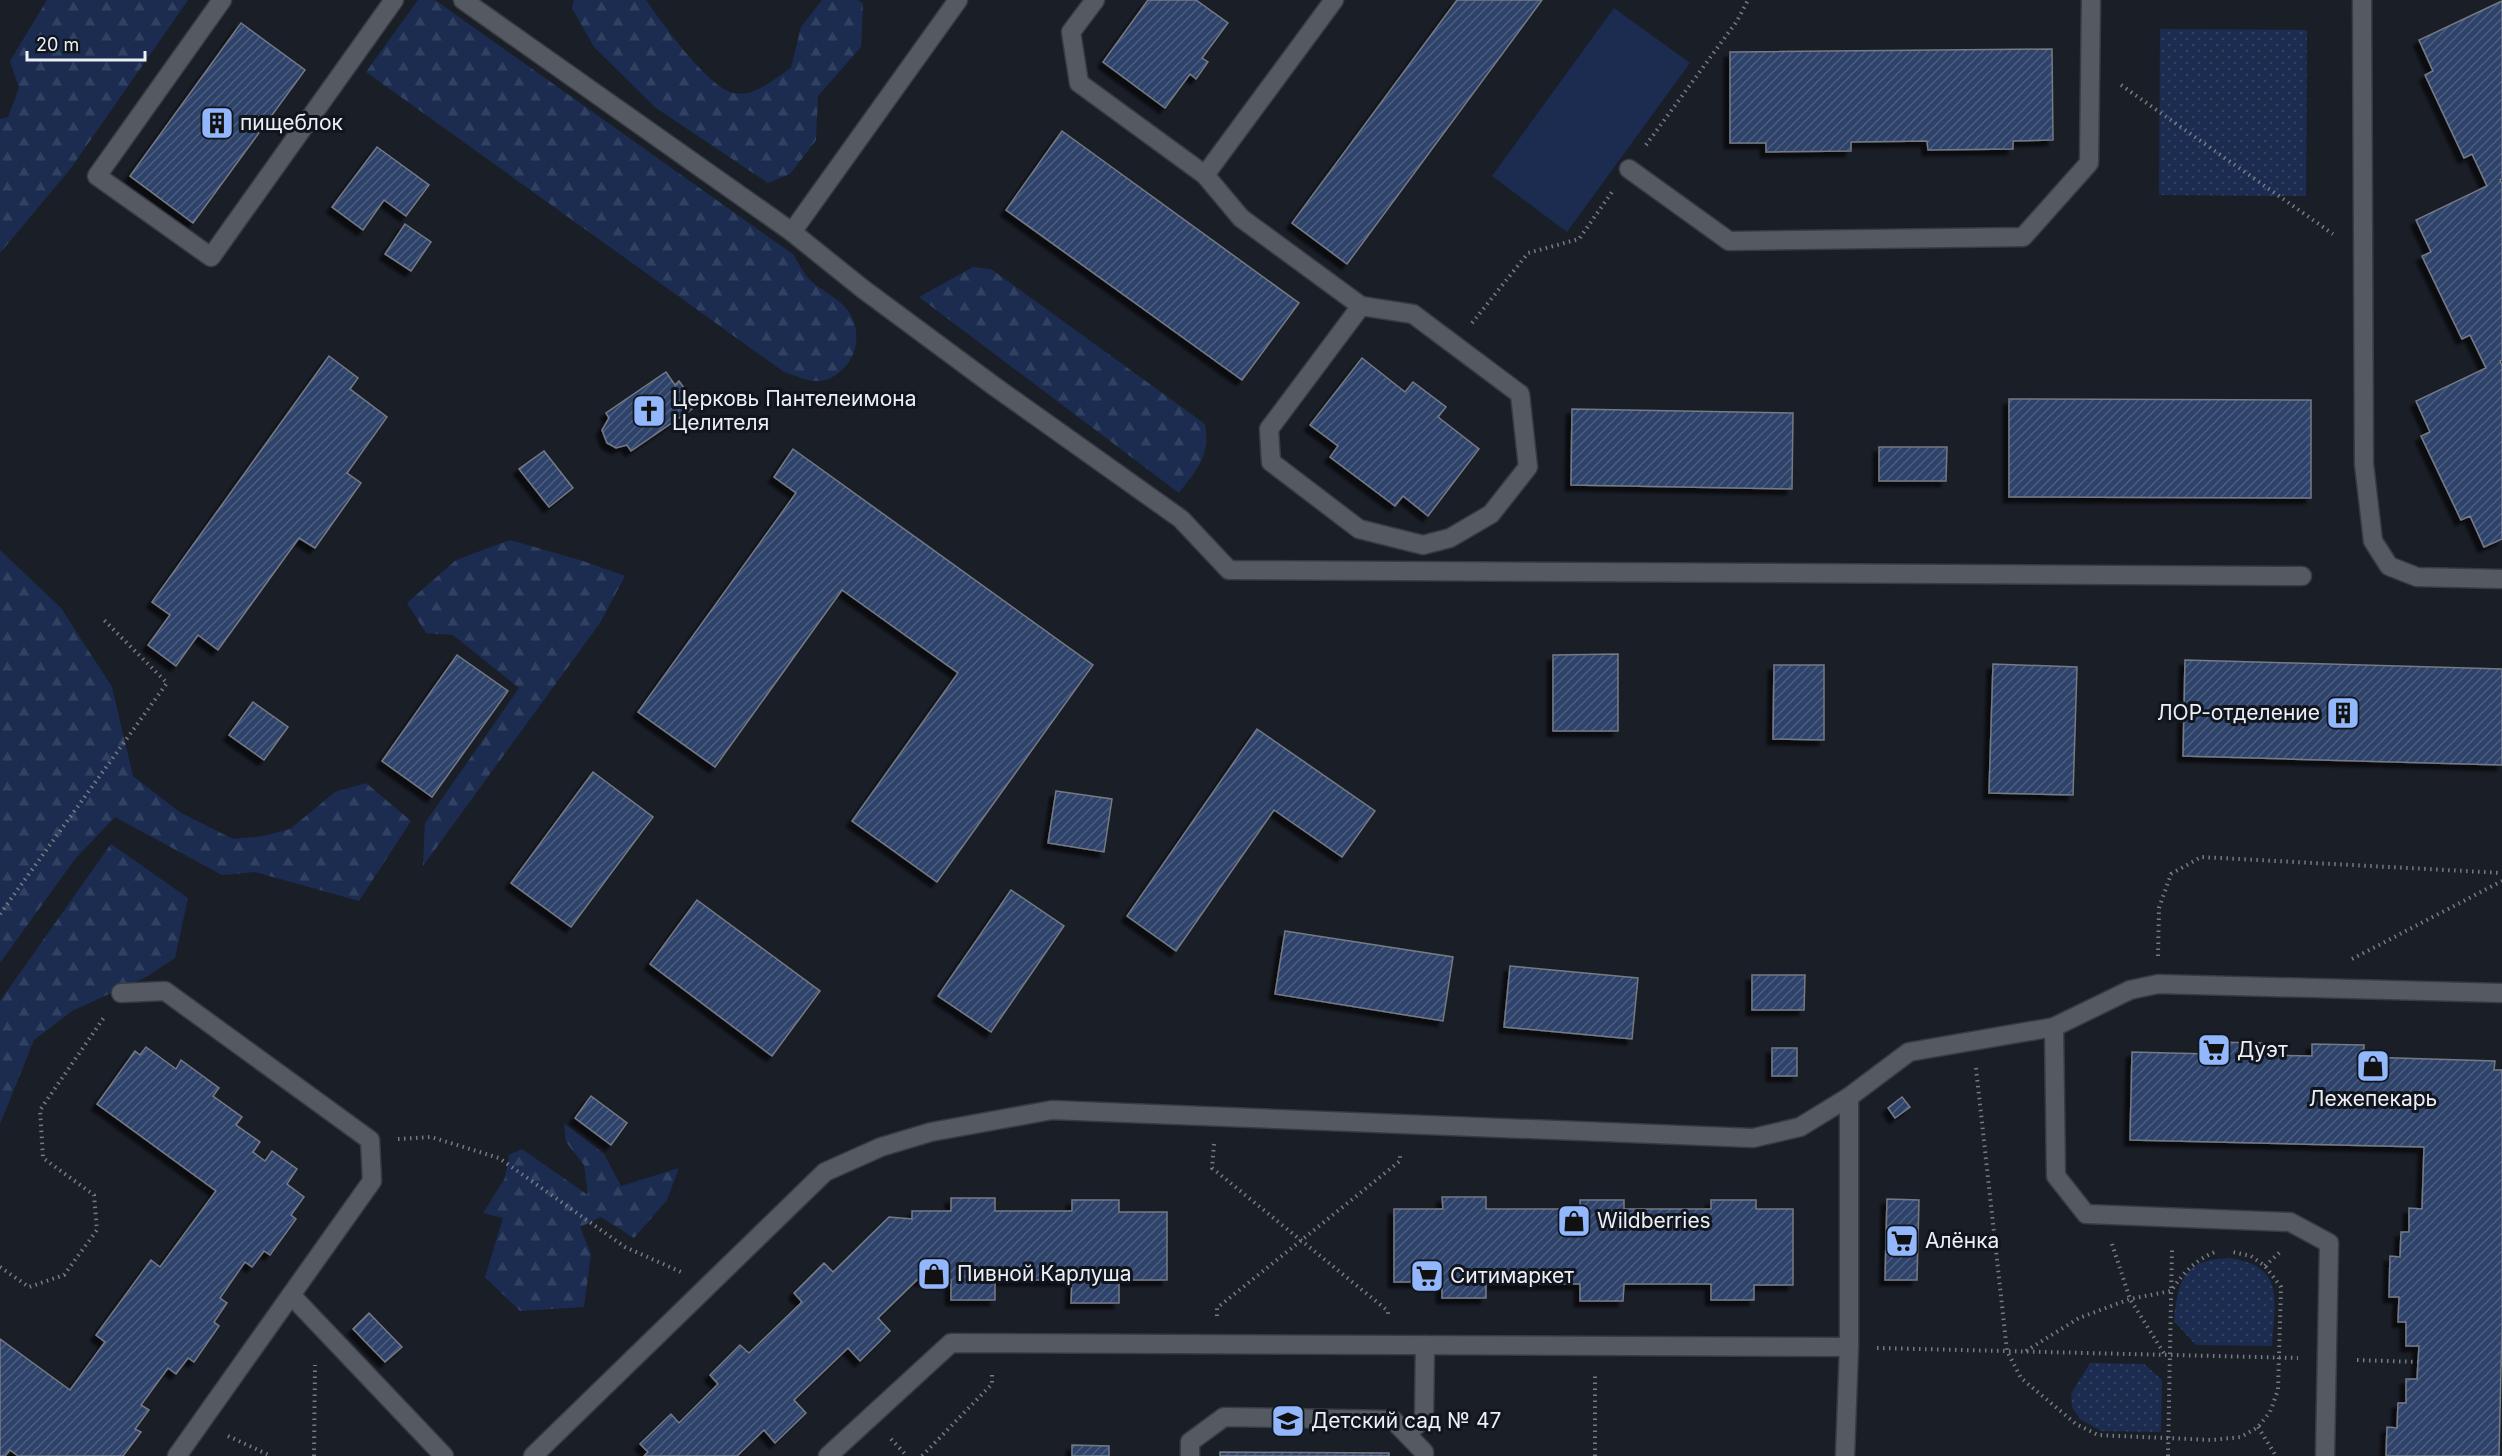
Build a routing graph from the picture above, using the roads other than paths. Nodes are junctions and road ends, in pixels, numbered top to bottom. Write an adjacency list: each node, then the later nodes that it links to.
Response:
1 (222, 0): 2 (lane)
2 (394, 0)
3 (463, 0): 11 (lane)
4 (958, 0): 11 (lane)
5 (1095, 0): 10 (lane)
6 (1334, 0): 10 (lane)
7 (2091, 0): 9 (lane)
8 (2362, 0): 14 (lane)
9 (1629, 169)
10 (1204, 175): 12 (lane)
11 (792, 232): 13 (lane)
12 (1361, 306): 12 (lane)
13 (2302, 576)
14 (2502, 579)
15 (121, 993): 19 (lane)
16 (2502, 993): 17 (lane)
17 (2054, 1027): 18 (lane); 30 (lane)
18 (1849, 1097): 21 (lane); 25 (lane)
19 (291, 1295): 23 (lane); 24 (lane)
20 (1425, 1345): 21 (lane); 22 (lane); 26 (lane)
21 (1849, 1347): 29 (lane)
22 (1407, 1434): 27 (lane); 28 (lane)
23 (177, 1456)
24 (444, 1456)
25 (533, 1456)
26 (828, 1456)
27 (1190, 1456)
28 (1424, 1456)
29 (1845, 1456)
30 (2325, 1456)

